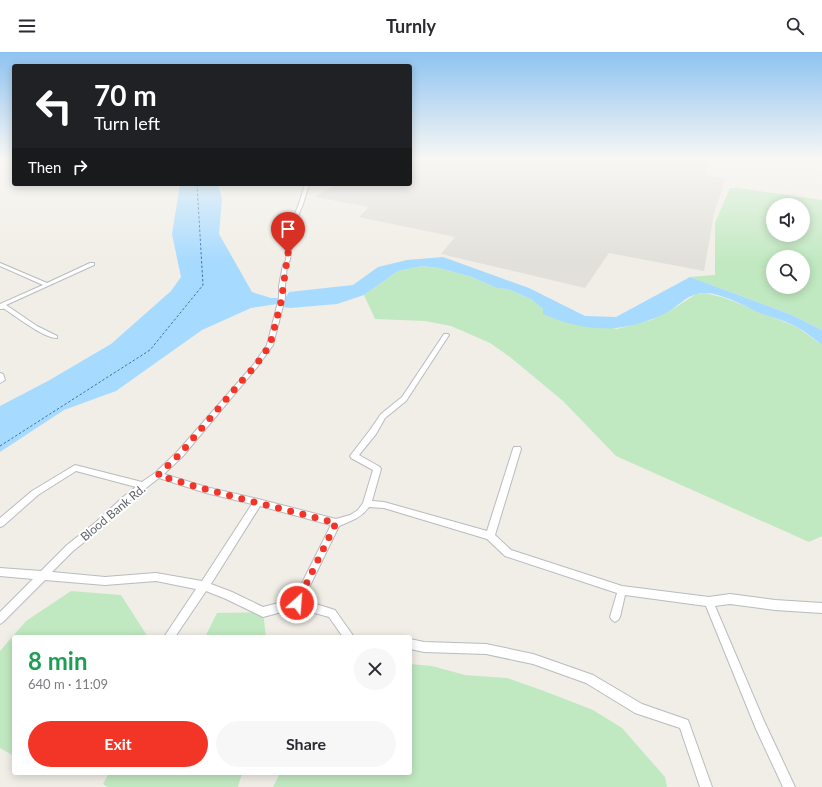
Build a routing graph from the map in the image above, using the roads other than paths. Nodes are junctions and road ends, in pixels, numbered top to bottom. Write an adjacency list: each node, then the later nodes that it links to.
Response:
1 (305, 192): 11 (street, Blood Bank Rd.)
2 (0, 264): 4 (street)
3 (92, 264): 4 (street)
4 (48, 285): 5 (street)
5 (0, 306): 7 (street)
6 (446, 335): 14 (street)
7 (55, 337)
8 (0, 376): 9 (street)
9 (0, 380)
10 (517, 449): 17 (street)
11 (158, 475): 12 (street, Blood Bank Rd.); 13 (street)
12 (144, 486): 15 (street); 19 (street, Blood Bank Rd.)
13 (258, 502): 16 (street); 20 (street)
14 (367, 504): 16 (street); 17 (street)
15 (0, 523)
16 (336, 523): 23 (street)
17 (490, 536): 21 (street)
18 (0, 572): 19 (street)
19 (42, 575): 20 (street); 26 (street, Blood Bank Rd.)
20 (204, 586): 23 (street); 27 (street)
21 (622, 590): 22 (street); 25 (street)
22 (709, 602): 24 (street); 31 (street)
23 (297, 603): 28 (street)
24 (822, 608)
25 (615, 617)
26 (0, 619)
27 (170, 635)
28 (348, 635)
29 (412, 644): 30 (street)
30 (706, 787)
31 (789, 787)

